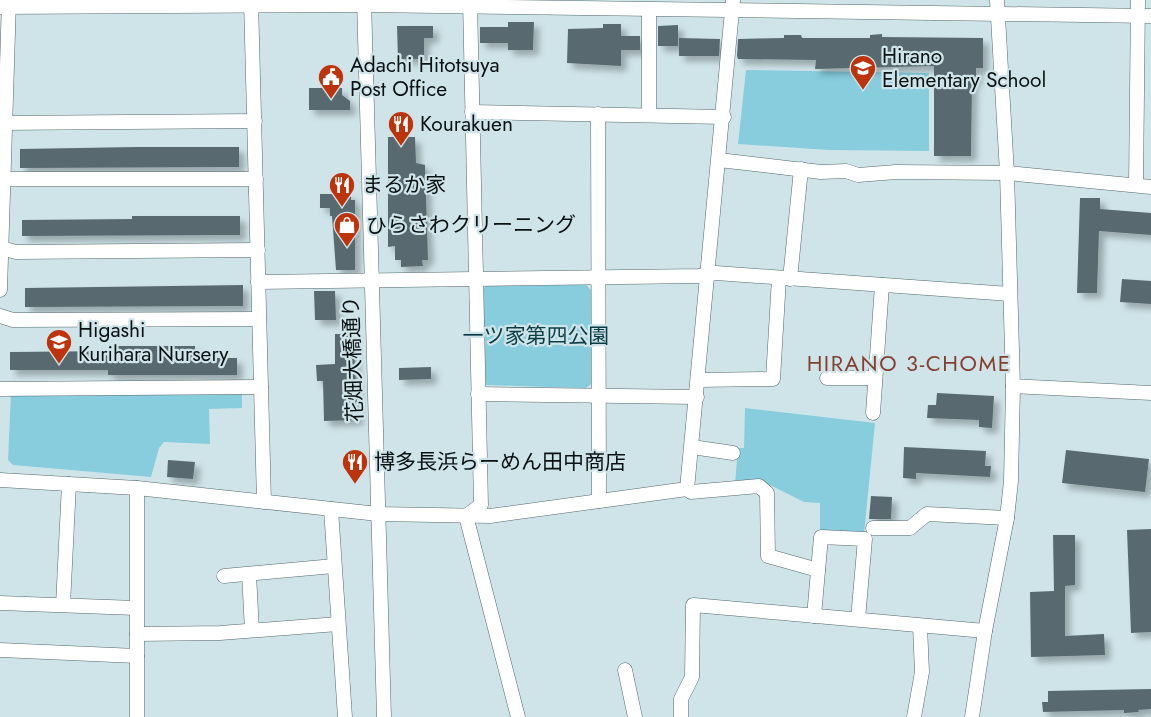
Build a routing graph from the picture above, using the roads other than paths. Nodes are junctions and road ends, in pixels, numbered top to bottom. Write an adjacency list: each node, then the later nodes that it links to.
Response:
1 (1138, 0): 9 (street)
2 (251, 3): 3 (street); 5 (street); 14 (street)
3 (364, 3): 4 (street); 31 (street, 花畑大橋通り)
4 (470, 4): 8 (street); 10 (street)
5 (6, 5): 15 (street)
6 (733, 5): 7 (street); 8 (street); 13 (street)
7 (998, 7): 9 (street); 18 (street)
8 (649, 9): 12 (street)
9 (1144, 16): 21 (street)
10 (472, 112): 11 (street); 29 (street)
11 (598, 114): 12 (street); 28 (street)
12 (649, 115): 13 (street)
13 (724, 117): 16 (street)
14 (255, 121): 15 (street); 20 (street)
15 (3, 123): 19 (street)
16 (719, 160): 17 (street); 26 (street)
17 (801, 170): 18 (street); 30 (street)
18 (1006, 173): 21 (street); 35 (street)
19 (3, 179): 20 (street); 23 (street)
20 (256, 179): 25 (street)
21 (1136, 185): 22 (street)
22 (1151, 187)
23 (1, 202): 24 (street)
24 (2, 248): 25 (street); 27 (street)
25 (258, 250): 32 (street)
26 (708, 274): 28 (street); 30 (street); 40 (street)
27 (0, 275): 34 (street)
28 (598, 278): 29 (street); 46 (street)
29 (476, 279): 31 (street); 45 (street)
30 (785, 279): 33 (street); 40 (street)
31 (372, 281): 32 (street); 58 (street, 花畑大橋通り)
32 (258, 282): 37 (street)
33 (882, 285): 35 (street); 39 (street)
34 (0, 290)
35 (1010, 294): 41 (street)
36 (0, 316): 37 (street)
37 (259, 320): 42 (street)
38 (826, 378): 39 (street)
39 (875, 378): 48 (street)
40 (698, 380): 47 (street)
41 (1013, 386): 44 (street); 60 (street)
42 (261, 387): 43 (street); 56 (street)
43 (0, 389)
44 (1151, 393)
45 (478, 394): 46 (street); 59 (street)
46 (598, 395): 47 (street); 55 (street)
47 (697, 397): 49 (street)
48 (873, 413)
49 (692, 447): 50 (street); 54 (street)
50 (733, 453)
51 (0, 480): 52 (street)
52 (69, 484): 53 (street); 67 (street)
53 (137, 488): 56 (street); 68 (street)
54 (687, 489): 55 (street); 63 (street)
55 (599, 501): 59 (street)
56 (264, 502): 57 (street)
57 (331, 509): 58 (street); 62 (street)
58 (378, 514): 59 (street); 81 (street, 花畑大橋通り)
59 (466, 516): 82 (street)
60 (1007, 518): 61 (street); 74 (street)
61 (873, 528)
62 (334, 566): 64 (street); 71 (street)
63 (818, 570): 69 (street); 70 (street)
64 (249, 574): 65 (street); 73 (street)
65 (224, 576)
66 (0, 603): 67 (street)
67 (63, 605): 68 (street)
68 (136, 608): 75 (street)
69 (814, 616): 70 (street); 84 (street)
70 (858, 620): 72 (street)
71 (338, 624): 73 (street); 80 (street)
72 (920, 626): 74 (street); 85 (street)
73 (252, 630): 75 (street)
74 (985, 631): 86 (street)
75 (137, 634): 77 (street)
76 (0, 650): 77 (street)
77 (137, 656): 79 (street)
78 (626, 670): 83 (street)
79 (137, 717)
80 (345, 717)
81 (384, 717)
82 (518, 717)
83 (635, 717)
84 (681, 717)
85 (914, 717)
86 (972, 717)

